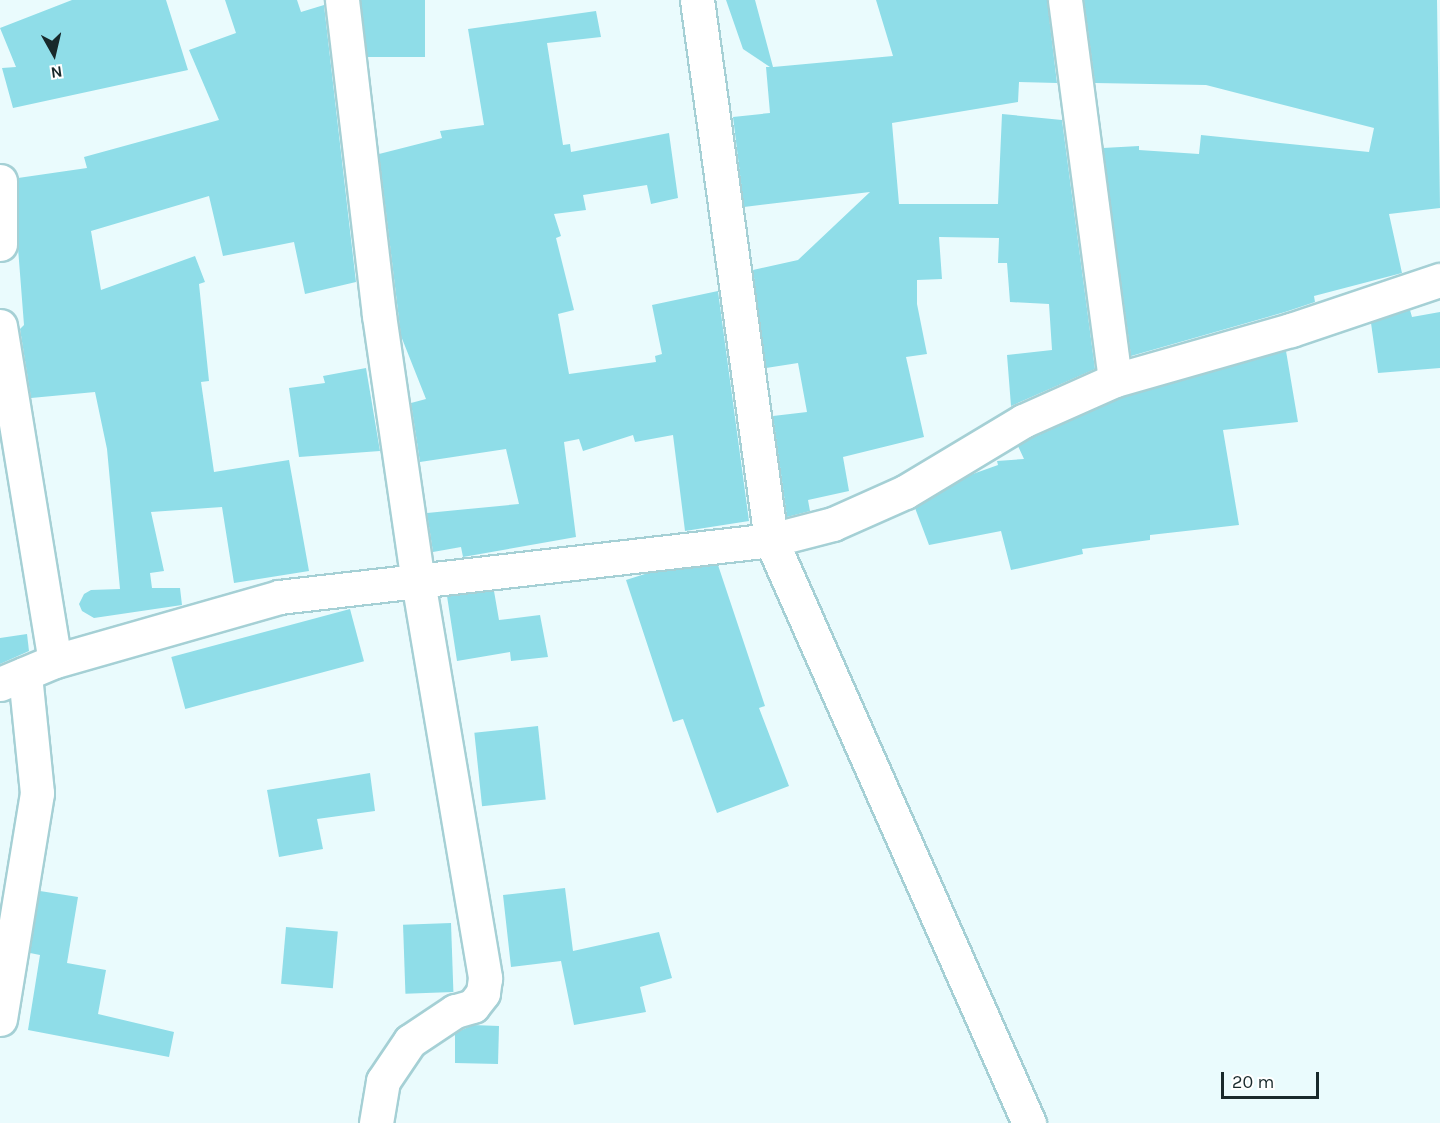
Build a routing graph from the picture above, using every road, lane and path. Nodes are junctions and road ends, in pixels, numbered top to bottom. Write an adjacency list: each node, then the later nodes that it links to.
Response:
1 (342, 0): 10 (street)
2 (697, 0): 9 (street)
3 (1065, 0): 8 (street)
4 (0, 181): 5 (street)
5 (0, 244)
6 (1440, 280): 8 (street)
7 (0, 326): 11 (street)
8 (1115, 380): 9 (street)
9 (771, 540): 10 (street); 15 (street)
10 (417, 581): 11 (street); 14 (street)
11 (55, 661): 12 (street)
12 (13, 679): 13 (street)
13 (0, 1019)
14 (376, 1123)
15 (1029, 1123)

